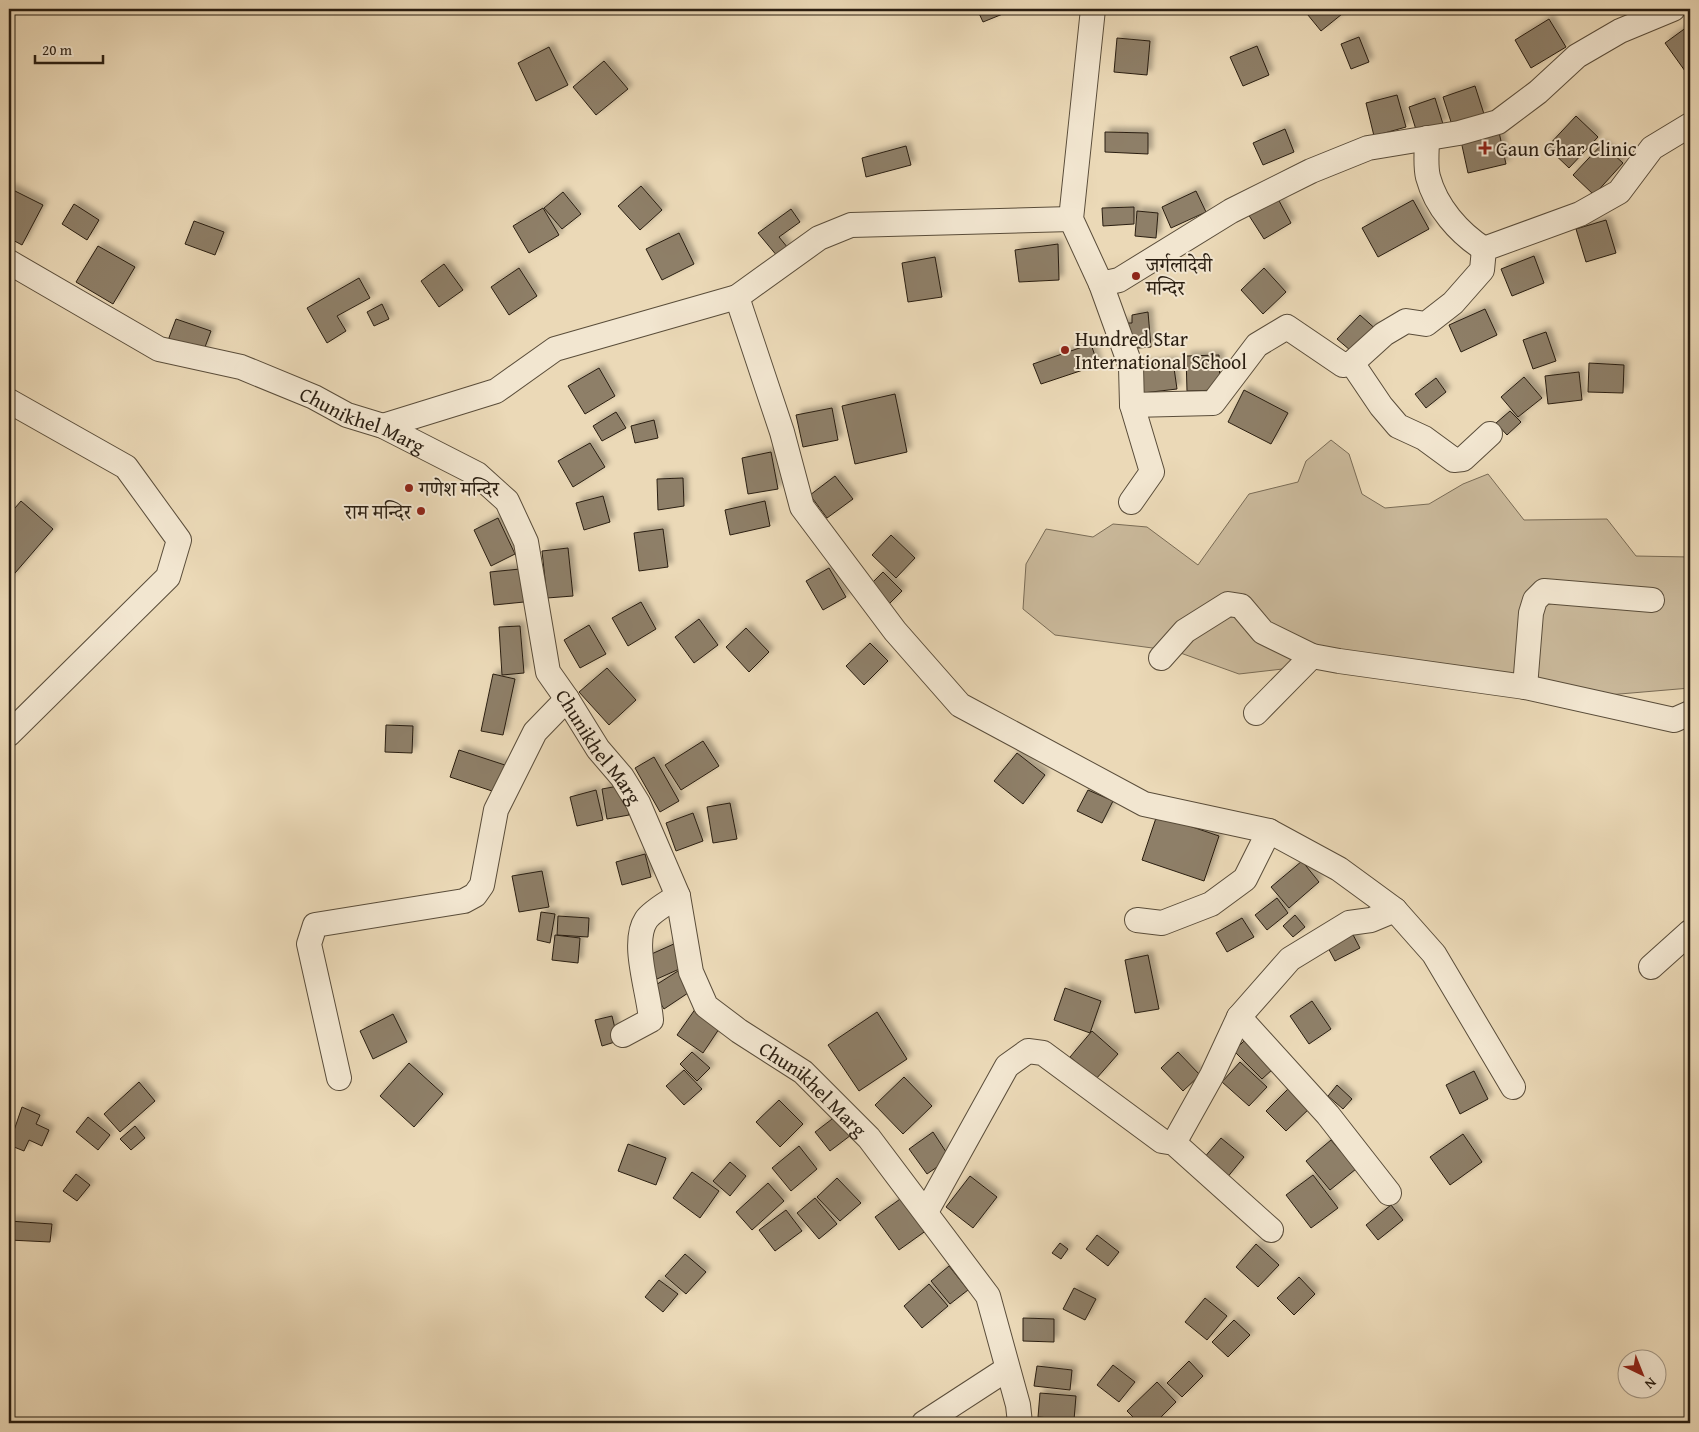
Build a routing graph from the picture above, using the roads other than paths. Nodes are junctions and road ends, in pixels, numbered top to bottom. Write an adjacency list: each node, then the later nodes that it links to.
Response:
1 (1093, 9): 5 (street)
2 (1673, 9): 4 (street)
3 (1690, 125): 6 (street)
4 (1427, 138): 6 (street); 8 (street)
5 (1071, 219): 8 (street); 9 (street)
6 (1484, 249): 10 (street)
7 (9, 262): 13 (street, Chunikhel Marg)
8 (1101, 284): 12 (street)
9 (737, 296): 13 (street); 24 (street)
10 (1352, 363): 12 (street); 14 (street)
11 (9, 401): 23 (street)
12 (1132, 405): 15 (street)
13 (383, 426): 20 (street, Chunikhel Marg)
14 (1490, 434)
15 (1131, 502)
16 (1652, 600): 19 (street)
17 (1312, 656): 18 (street); 19 (street); 21 (street)
18 (1160, 658)
19 (1524, 687): 22 (street)
20 (567, 698): 25 (street, Chunikhel Marg); 32 (street)
21 (1256, 713)
22 (1690, 713)
23 (9, 734)
24 (1268, 831): 26 (street); 27 (street)
25 (678, 896): 31 (street); 36 (street, Chunikhel Marg)
26 (1395, 910): 30 (street); 33 (street)
27 (1137, 920)
28 (1690, 932): 29 (street)
29 (1652, 967)
30 (1239, 1017): 34 (street); 35 (street)
31 (623, 1035)
32 (339, 1078)
33 (1513, 1087)
34 (1174, 1143): 36 (street); 37 (street)
35 (1389, 1193)
36 (926, 1212): 38 (street, Chunikhel Marg)
37 (1271, 1230)
38 (1007, 1369): 39 (street); 40 (street, Chunikhel Marg)
39 (924, 1423)
40 (1020, 1423)

